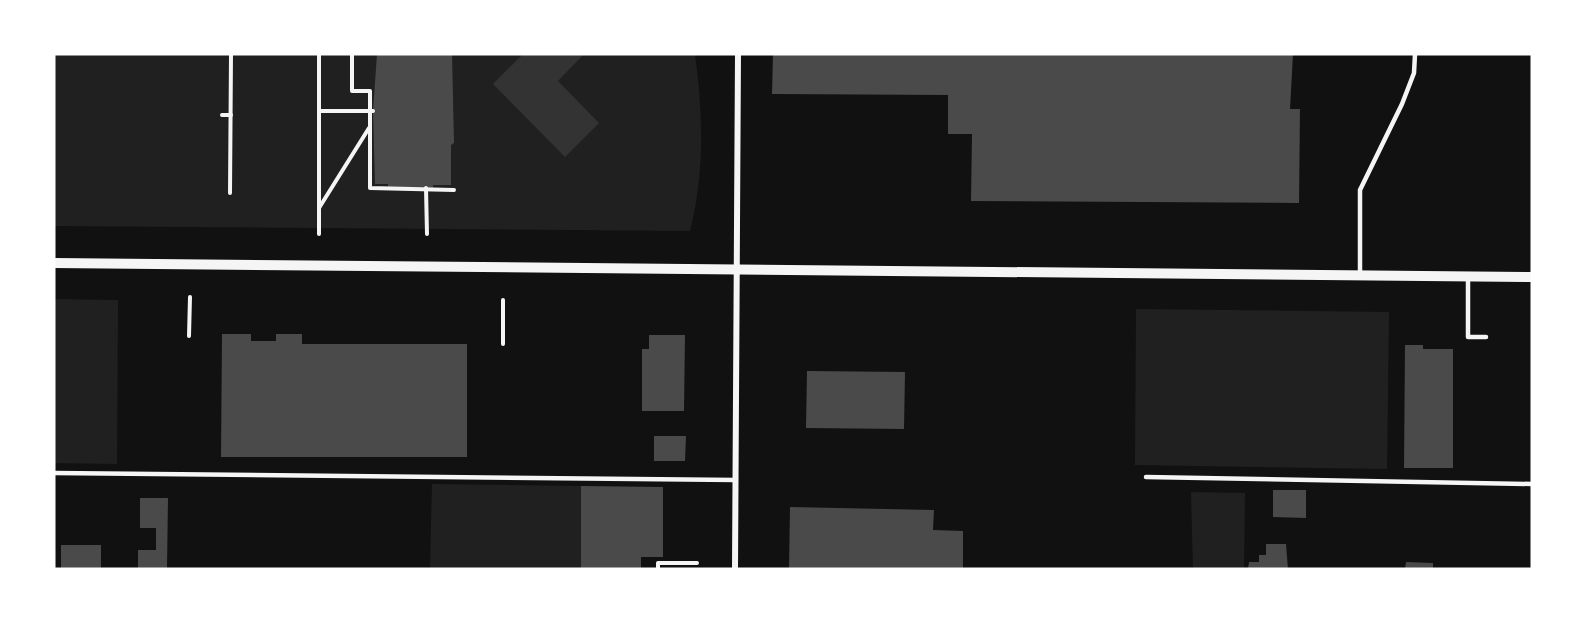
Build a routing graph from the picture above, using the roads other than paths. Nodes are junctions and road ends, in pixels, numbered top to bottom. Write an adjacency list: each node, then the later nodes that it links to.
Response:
1 (738, 54): 4 (street)
2 (1414, 54): 5 (lane)
3 (54, 263): 4 (street)
4 (738, 270): 5 (street); 11 (street)
5 (1360, 276): 6 (street)
6 (1468, 276): 7 (street); 8 (lane)
7 (1532, 277)
8 (1486, 337)
9 (54, 473): 11 (lane)
10 (1146, 477): 12 (lane)
11 (736, 480): 13 (street)
12 (1532, 484)
13 (735, 569)

